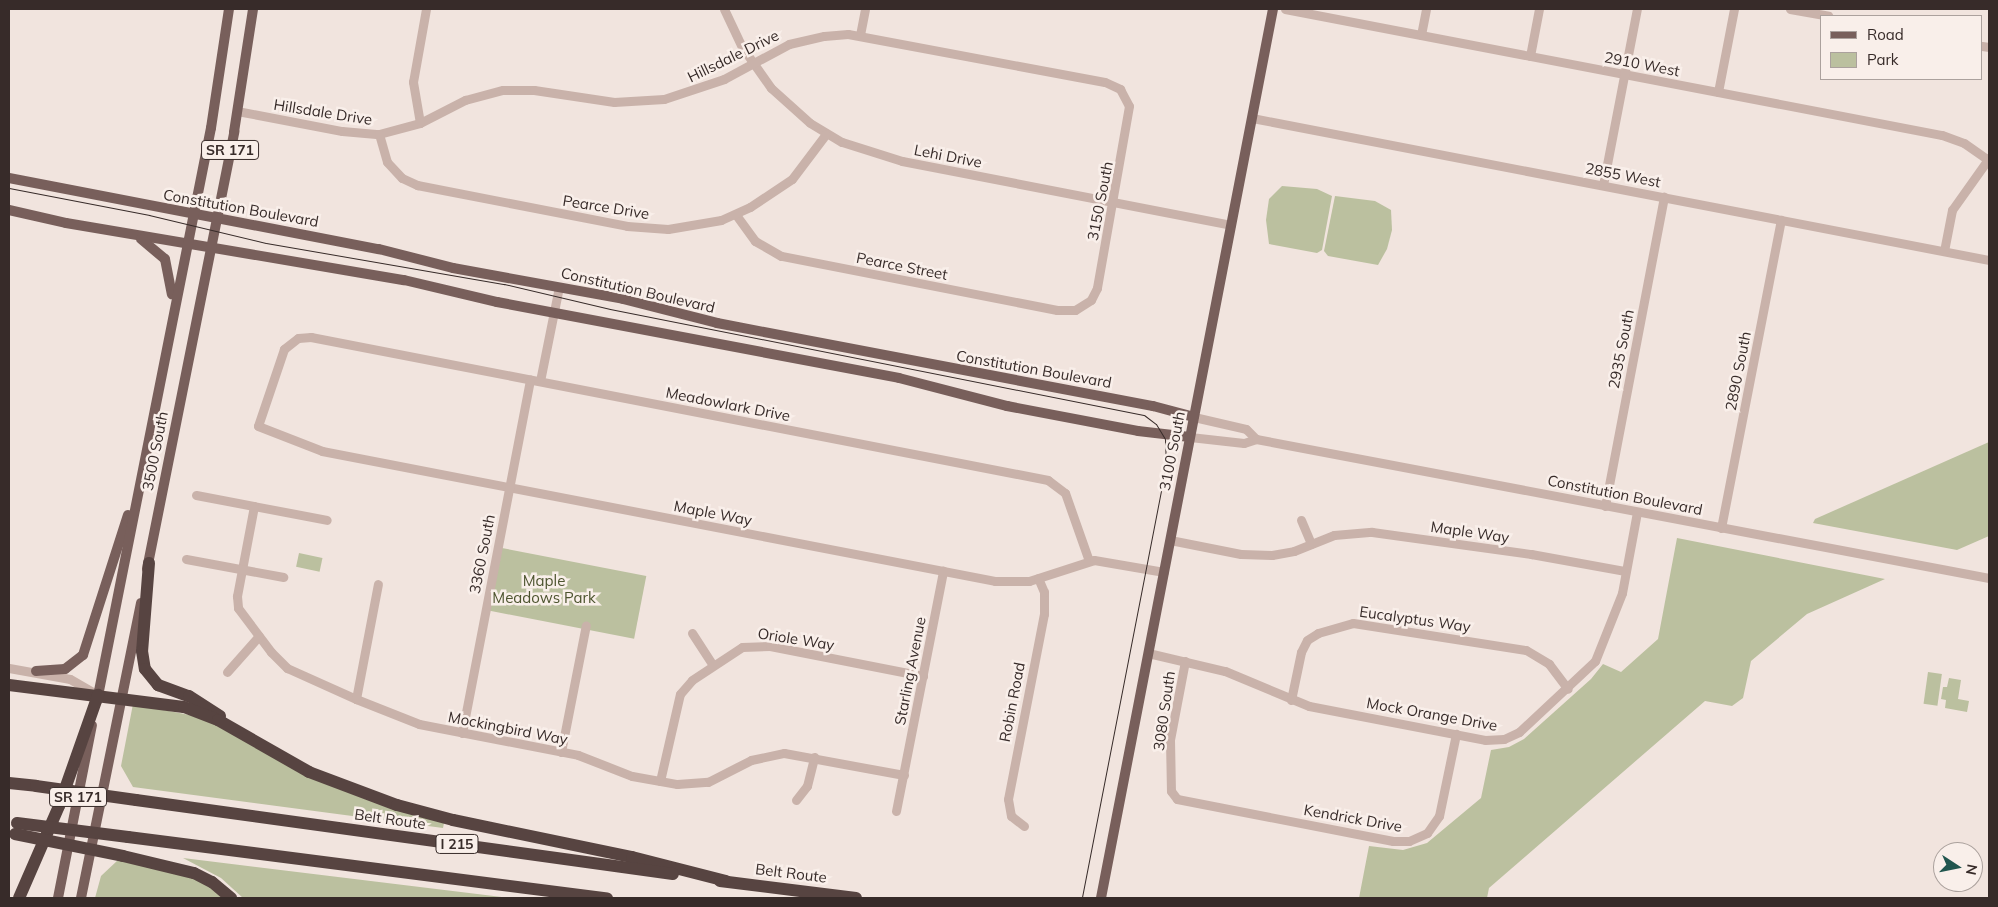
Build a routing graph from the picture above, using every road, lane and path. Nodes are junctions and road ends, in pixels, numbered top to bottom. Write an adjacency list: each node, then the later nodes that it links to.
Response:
1 (229, 9): 32 (main road, 3500 South / SR 171)
2 (253, 9): 21 (main road, 3500 South / SR 171)
3 (426, 9): 23 (street)
4 (724, 9): 17 (street, Lehi Drive)
5 (865, 9): 14 (street)
6 (1272, 9): 22 (main road, 3100 South)
7 (1285, 9): 15 (street, 2910 West)
8 (1426, 9): 15 (street)
9 (1539, 9): 16 (street)
10 (1637, 9): 18 (street)
11 (1734, 9): 19 (street)
12 (1790, 9): 13 (street)
13 (1823, 15)
14 (860, 35): 17 (street, Hillsdale Drive); 20 (street, Hillsdale Drive)
15 (1421, 35): 16 (street, 2910 West)
16 (1530, 56): 18 (street, 2910 West)
17 (752, 64): 23 (street, Hillsdale Drive); 25 (street, Lehi Drive)
18 (1624, 74): 19 (street, 2910 West); 28 (street)
19 (1718, 92): 26 (street, 2910 West)
20 (1124, 93): 30 (street, 3150 South)
21 (237, 111): 24 (street, Hillsdale Drive); 34 (main road, 3500 South / SR 171)
22 (1252, 118): 28 (street, 2855 West); 36 (main road, 3100 South)
23 (420, 123): 24 (street, Hillsdale Drive)
24 (379, 134): 33 (street, Pearce Drive)
25 (826, 134): 30 (street, Lehi Drive); 33 (street, Pearce Drive)
26 (1989, 159): 40 (street)
27 (9, 178): 32 (main road, Constitution Boulevard)
28 (1603, 185): 29 (street, 2855 West)
29 (1664, 197): 35 (street, 2855 West); 55 (street, 2935 South)
30 (1114, 202): 36 (street, Lehi Drive); 43 (street, 3150 South)
31 (9, 210): 37 (main road, Constitution Boulevard)
32 (193, 214): 34 (main road, Constitution Boulevard); 38 (main road, 3500 South / SR 171)
33 (736, 214): 43 (street, Pearce Street)
34 (216, 218): 39 (main road, 3500 South / SR 171); 42 (main road, Constitution Boulevard)
35 (1781, 220): 40 (street, 2855 West); 59 (street, 2890 South)
36 (1231, 225): 47 (main road, 3100 South)
37 (134, 234): 38 (main road, Constitution Boulevard); 44 (main road)
38 (187, 244): 39 (main road, Constitution Boulevard); 44 (main road, 3500 South / SR 171)
39 (210, 247): 45 (main road, Constitution Boulevard); 64 (main road, 3500 South / SR 171)
40 (1944, 251): 41 (street, 2855 West)
41 (1989, 260)
42 (558, 287): 45 (street, 3360 South); 47 (main road, Constitution Boulevard)
43 (1080, 309)
44 (172, 312): 53 (main road, 3500 South / SR 171)
45 (553, 313): 46 (street, 3360 South); 49 (main road, Constitution Boulevard)
46 (535, 380): 48 (street, Meadowlark Drive); 51 (street, 3360 South); 63 (street, Meadowlark Drive)
47 (1194, 417): 49 (main road, 3100 South); 50 (street, Constitution Boulevard)
48 (258, 426): 51 (street, Maple Way)
49 (1190, 437): 50 (street, Constitution Boulevard); 60 (main road, 3100 South)
50 (1256, 439): 55 (street, Constitution Boulevard)
51 (509, 488): 66 (street, Maple Way); 90 (street, 3360 South)
52 (196, 494): 54 (street)
53 (134, 504): 80 (main road); 85 (main road, 3500 South / SR 171)
54 (254, 506): 57 (street); 65 (street, Mockingbird Way)
55 (1605, 506): 56 (street, Constitution Boulevard)
56 (1637, 512): 59 (street, Constitution Boulevard); 67 (street, Mock Orange Drive)
57 (327, 520)
58 (1301, 520): 61 (street)
59 (1722, 528): 71 (street, Constitution Boulevard)
60 (1170, 540): 61 (street, Maple Way); 68 (main road, 3100 South)
61 (1311, 544): 67 (street, Maple Way)
62 (186, 559): 65 (street)
63 (1089, 560): 68 (street, Maple Way); 70 (street, Maple Way)
64 (149, 563): 86 (main road, 3500 South / SR 171); 89 (highway)
65 (242, 570): 69 (street); 75 (street, Mockingbird Way)
66 (943, 571): 70 (street, Maple Way); 82 (street, Starling Avenue)
67 (1625, 571): 84 (street, Mock Orange Drive)
68 (1164, 572): 76 (main road, 3100 South)
69 (283, 577)
70 (1038, 578): 100 (street, Robin Road)
71 (1989, 578)
72 (378, 584): 87 (street)
73 (586, 625): 92 (street)
74 (692, 634): 78 (street)
75 (259, 636): 81 (street); 87 (street, Mockingbird Way)
76 (1148, 653): 77 (street, Mock Orange Drive); 103 (main road, 3100 South)
77 (1185, 661): 88 (street, Mock Orange Drive); 97 (street, 3080 South)
78 (713, 665): 82 (street, Oriole Way); 95 (street, Oriole Way)
79 (9, 668): 80 (street)
80 (36, 671): 85 (street)
81 (227, 672)
82 (923, 676): 94 (street, Starling Avenue)
83 (9, 685): 85 (highway)
84 (1568, 689): 88 (street, Eucalyptus Way); 91 (street, Mock Orange Drive)
85 (98, 695): 86 (highway); 104 (highway); 105 (main road, 3500 South / SR 171)
86 (122, 698): 89 (highway); 106 (main road, 3500 South / SR 171)
87 (356, 699): 90 (street, Mockingbird Way)
88 (1291, 700): 91 (street, Mock Orange Drive)
89 (231, 727): 102 (highway)
90 (462, 733): 92 (street, Mockingbird Way)
91 (1456, 734): 97 (street, Kendrick Drive)
92 (561, 752): 95 (street, Mockingbird Way)
93 (814, 757): 94 (street, Mockingbird Way); 95 (street, Mockingbird Way); 98 (street)
94 (904, 775): 99 (street, Starling Avenue)
95 (660, 781)
96 (9, 783): 102 (highway, Belt Route / I 215, bridge)
97 (1172, 796)
98 (796, 800)
99 (896, 812)
100 (1024, 826)
101 (12, 828): 107 (highway, bridge); 108 (highway, I 215, bridge)
102 (726, 882): 109 (highway, Belt Route / I 215)
103 (1102, 894)
104 (19, 898)
105 (58, 898)
106 (81, 898)
107 (231, 898)
108 (607, 898)
109 (856, 898)

